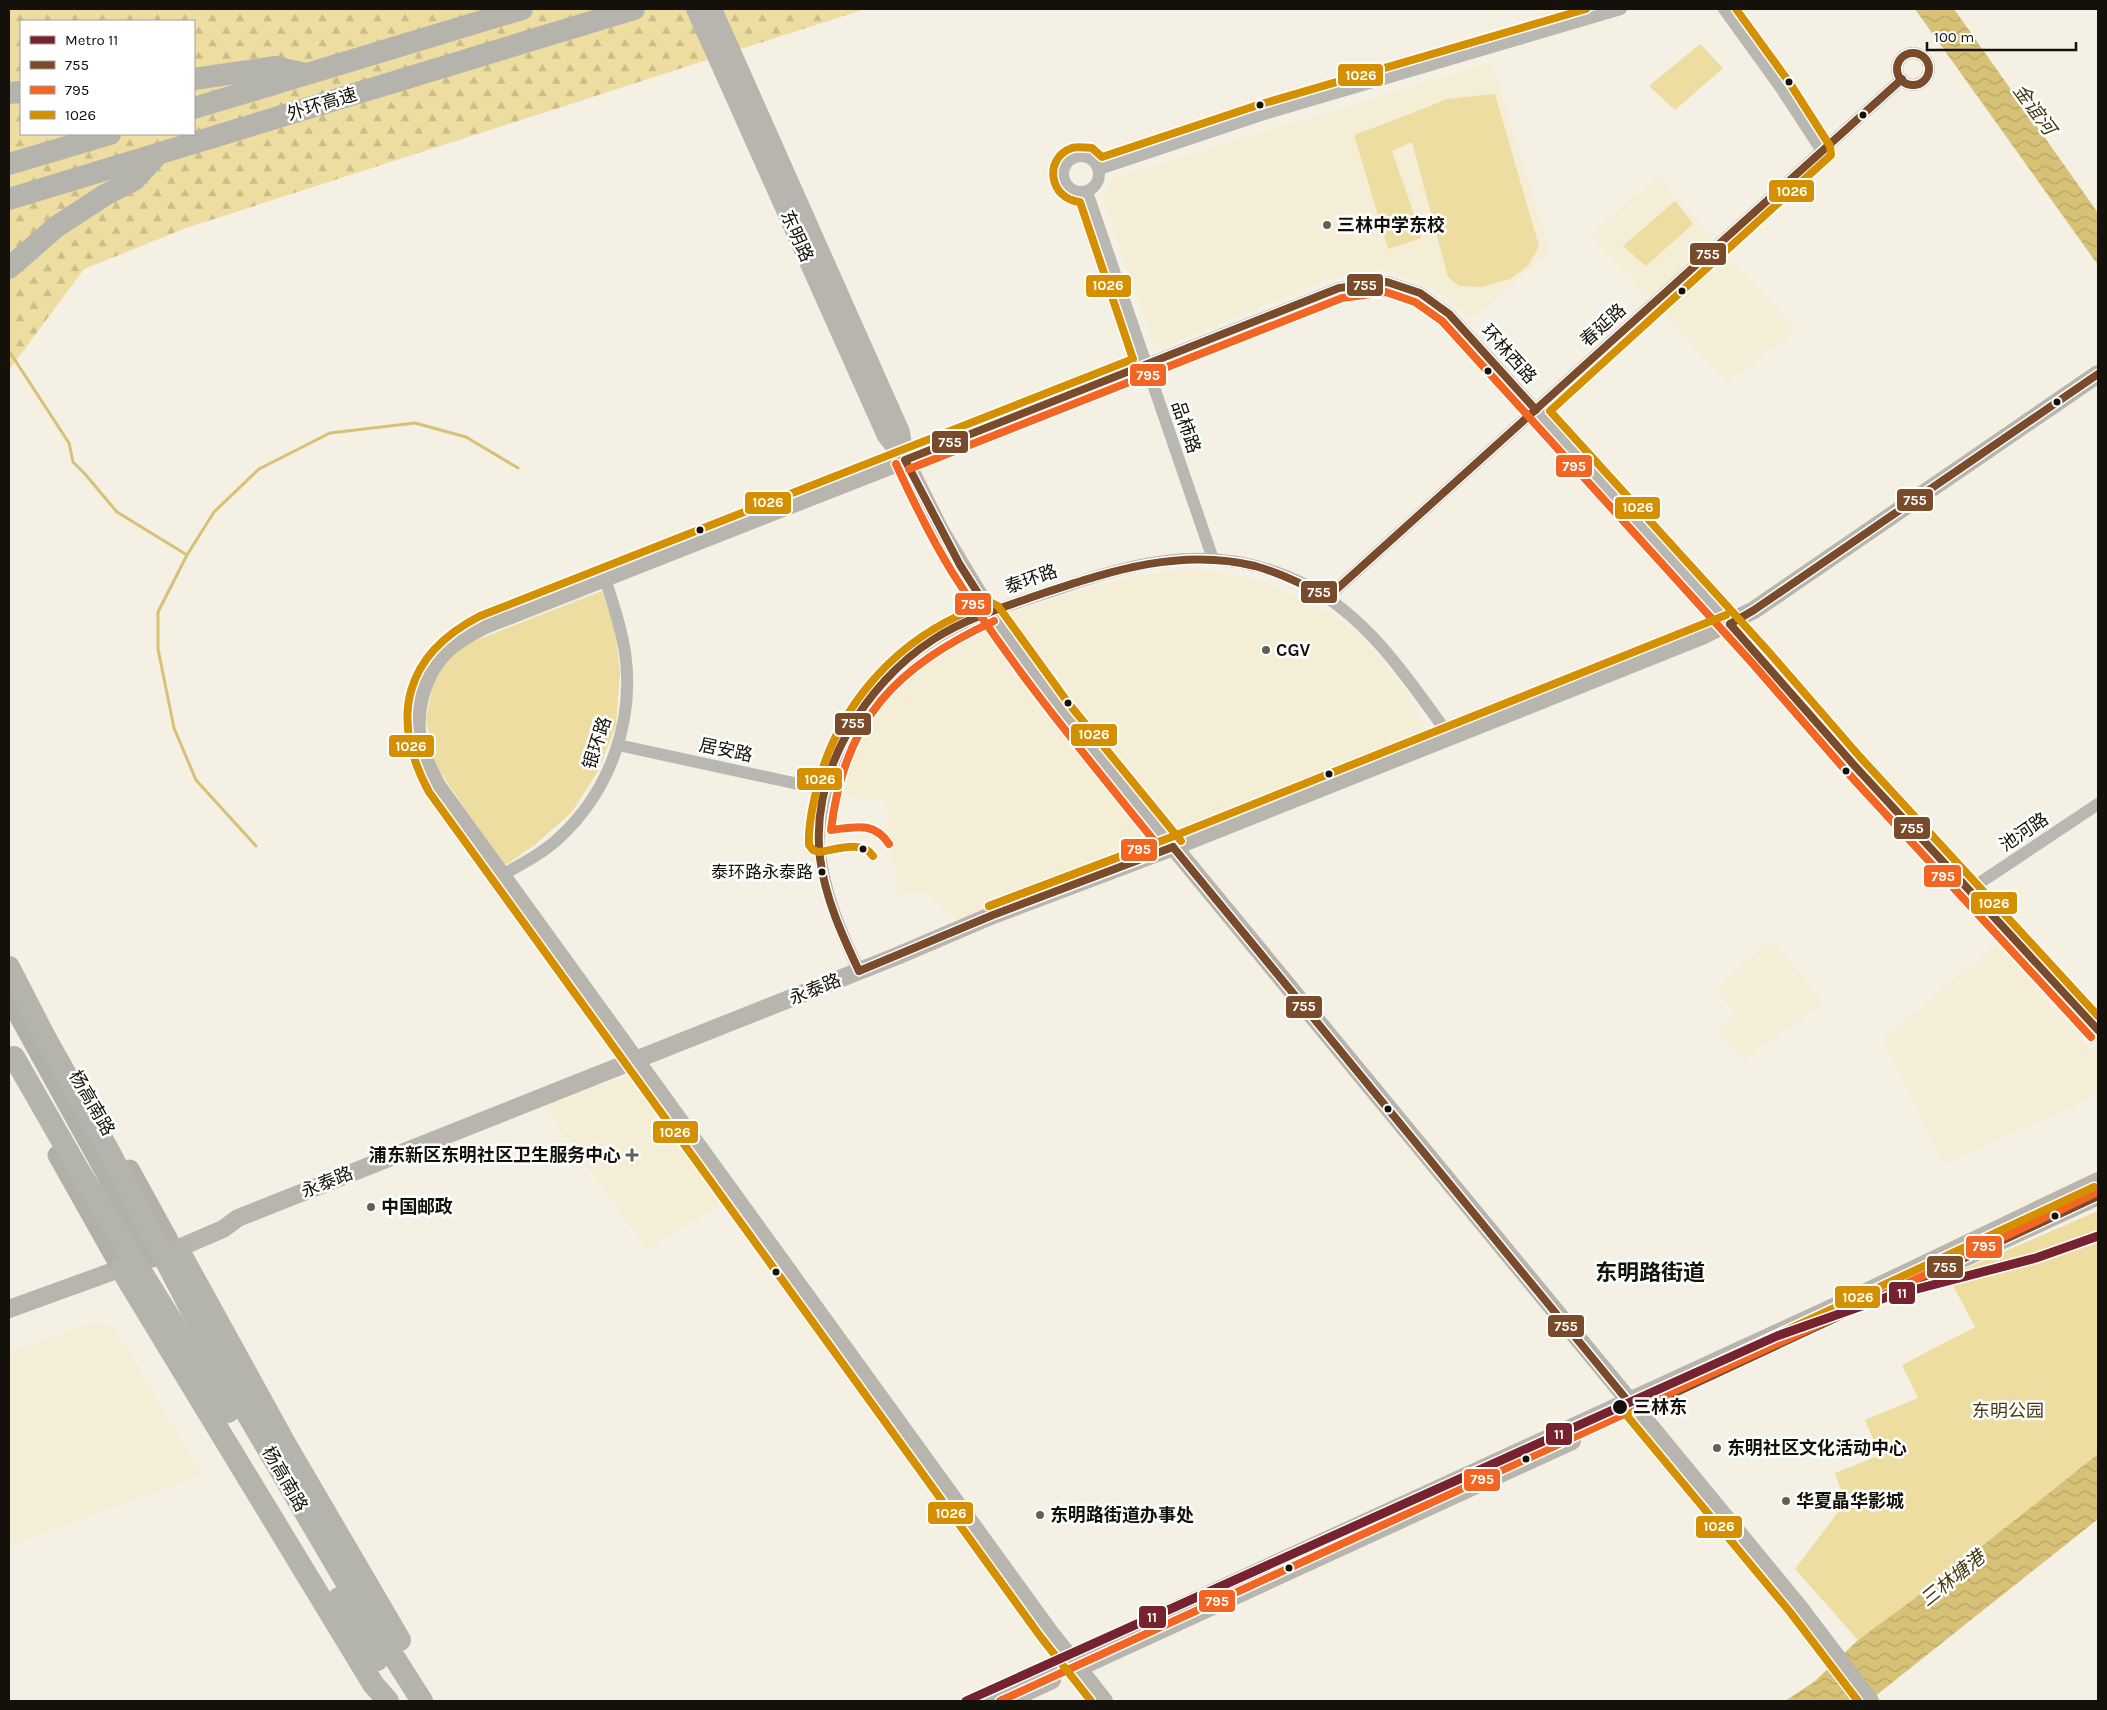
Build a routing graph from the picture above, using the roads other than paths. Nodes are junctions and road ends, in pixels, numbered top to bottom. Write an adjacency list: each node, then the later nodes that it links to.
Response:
1 (522, 9): 7 (highway, 外环高速)
2 (634, 9): 13 (highway, 外环高速)
3 (694, 9): 16 (street, 东明路)
4 (713, 9): 16 (street, 东明路)
5 (1621, 9): 15 (street)
6 (1724, 9): 12 (street)
7 (306, 74): 8 (highway); 10 (highway, 外环高速)
8 (195, 79)
9 (1902, 79): 12 (street, 春延路)
10 (195, 108)
11 (107, 135): 14 (highway)
12 (1822, 151): 22 (street, 春延路)
13 (158, 153): 18 (highway, 外环高速); 19 (highway)
14 (9, 164)
15 (1099, 168): 17 (street); 17 (street)
16 (776, 169): 23 (street, 东明路)
17 (1087, 192): 20 (street, 品柿路)
18 (9, 199)
19 (9, 268)
20 (1146, 365): 22 (street, 环林西路); 23 (street, 环林西路); 24 (street, 品柿路)
21 (2098, 374): 28 (street, 永泰路)
22 (1536, 410): 26 (street, 春延路); 28 (street, 环林西路)
23 (905, 460): 25 (street); 27 (street, 东明路)
24 (1214, 559): 26 (street, 泰环路); 27 (street, 泰环路)
25 (605, 579): 30 (street, 银环路); 34 (street)
26 (1328, 597): 29 (street, 泰环路)
27 (990, 612): 31 (street, 泰环路); 33 (street, 东明路)
28 (1730, 624): 29 (street, 永泰路); 35 (street, 环林西路)
29 (1450, 737): 33 (street, 永泰路)
30 (618, 745): 31 (street, 居安路); 34 (street, 银环路)
31 (826, 790): 37 (street, 泰环路)
32 (2098, 804): 35 (street, 池河路)
33 (1173, 847): 37 (street, 永泰路); 50 (street, 东明路)
34 (502, 876): 43 (street)
35 (1969, 890): 40 (street, 环林西路)
36 (9, 955): 41 (main road, 杨高南路)
37 (858, 971): 43 (street, 永泰路)
38 (9, 979): 41 (highway, 杨高南路); 46 (main road, 杨高南路)
39 (9, 1023): 46 (main road, 杨高南路)
40 (2098, 1030)
41 (50, 1037): 46 (main road, 杨高南路); 55 (highway, 杨高南路, bridge)
42 (10, 1055): 46 (main road, 杨高南路); 54 (highway, 杨高南路, bridge)
43 (635, 1060): 46 (street, 永泰路); 51 (street)
44 (2098, 1181): 50 (street)
45 (2098, 1196): 50 (street)
46 (148, 1254): 47 (street, 永泰路); 48 (street, 永泰路); 49 (main road, 杨高南路); 49 (highway); 52 (highway); 53 (main road, 杨高南路)
47 (9, 1297)
48 (9, 1309)
49 (244, 1379): 56 (highway, bridge)
50 (1632, 1406): 51 (street); 60 (street, 东明路)
51 (1074, 1663): 57 (street); 58 (street); 59 (street)
52 (388, 1701)
53 (393, 1701)
54 (403, 1701)
55 (422, 1701)
56 (432, 1701)
57 (977, 1701)
58 (1007, 1701)
59 (1104, 1701)
60 (1870, 1701)

